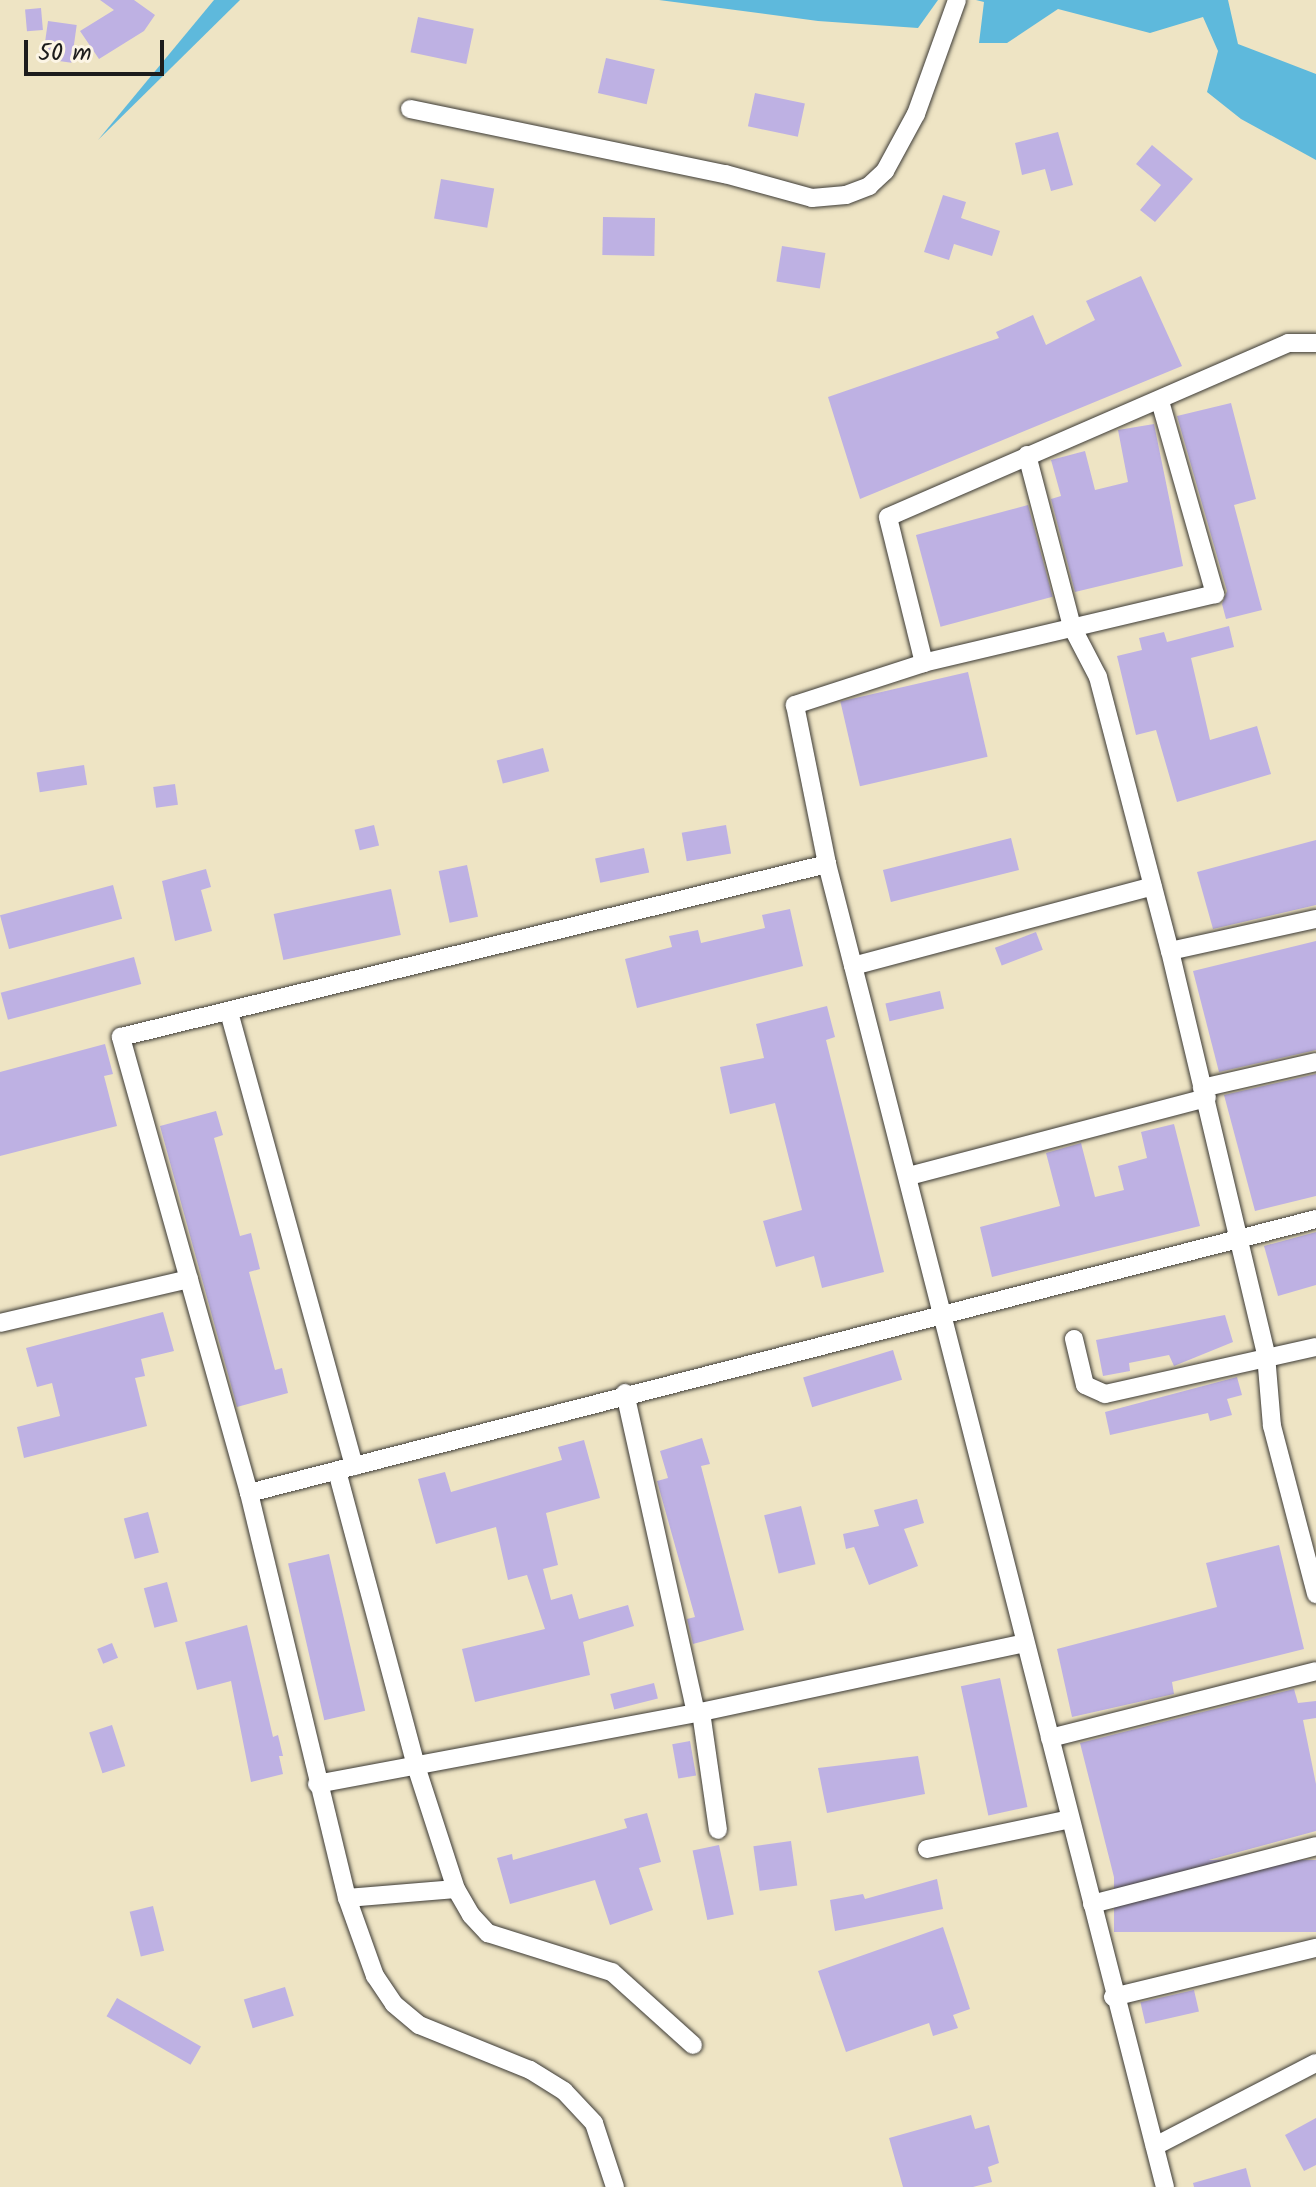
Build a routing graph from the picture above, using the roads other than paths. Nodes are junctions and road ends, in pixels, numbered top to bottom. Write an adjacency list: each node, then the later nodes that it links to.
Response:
1 (955, 7): 2 (street)
2 (410, 109)
3 (1316, 343): 4 (street)
4 (1160, 401): 5 (street); 6 (street)
5 (1027, 455): 6 (street); 7 (street)
6 (1072, 627): 7 (street); 9 (street)
7 (924, 663): 8 (street)
8 (827, 864): 12 (street); 13 (street)
9 (1153, 886): 11 (street); 12 (street)
10 (1316, 919): 11 (street)
11 (1170, 951): 15 (street)
12 (853, 966): 16 (street)
13 (229, 1012): 19 (street); 26 (street)
14 (1316, 1062): 15 (street)
15 (1204, 1093): 16 (street); 18 (street)
16 (909, 1176): 20 (street)
17 (1316, 1219): 18 (street)
18 (1238, 1240): 20 (street); 24 (street)
19 (189, 1279): 21 (street); 27 (street)
20 (942, 1311): 25 (street); 29 (street)
21 (0, 1323)
22 (1074, 1339): 24 (street)
23 (1316, 1347): 24 (street)
24 (1266, 1355): 28 (street)
25 (625, 1393): 26 (street); 31 (street)
26 (346, 1468): 27 (street); 33 (street)
27 (249, 1493): 34 (street)
28 (1316, 1594)
29 (1025, 1643): 31 (street); 32 (street)
30 (1316, 1671): 32 (street)
31 (699, 1712): 33 (street); 36 (street)
32 (1050, 1738): 35 (street)
33 (415, 1763): 34 (street); 39 (street)
34 (317, 1784): 40 (street)
35 (1070, 1819): 38 (street); 41 (street)
36 (718, 1830)
37 (1316, 1846): 41 (street)
38 (927, 1849)
39 (456, 1889): 40 (street); 44 (street)
40 (347, 1898): 47 (street)
41 (1092, 1904): 43 (street)
42 (1316, 1948): 43 (street)
43 (1113, 1997): 46 (street)
44 (693, 2045)
45 (1316, 2063): 46 (street)
46 (1155, 2146): 48 (street)
47 (615, 2187)
48 (1165, 2187)

